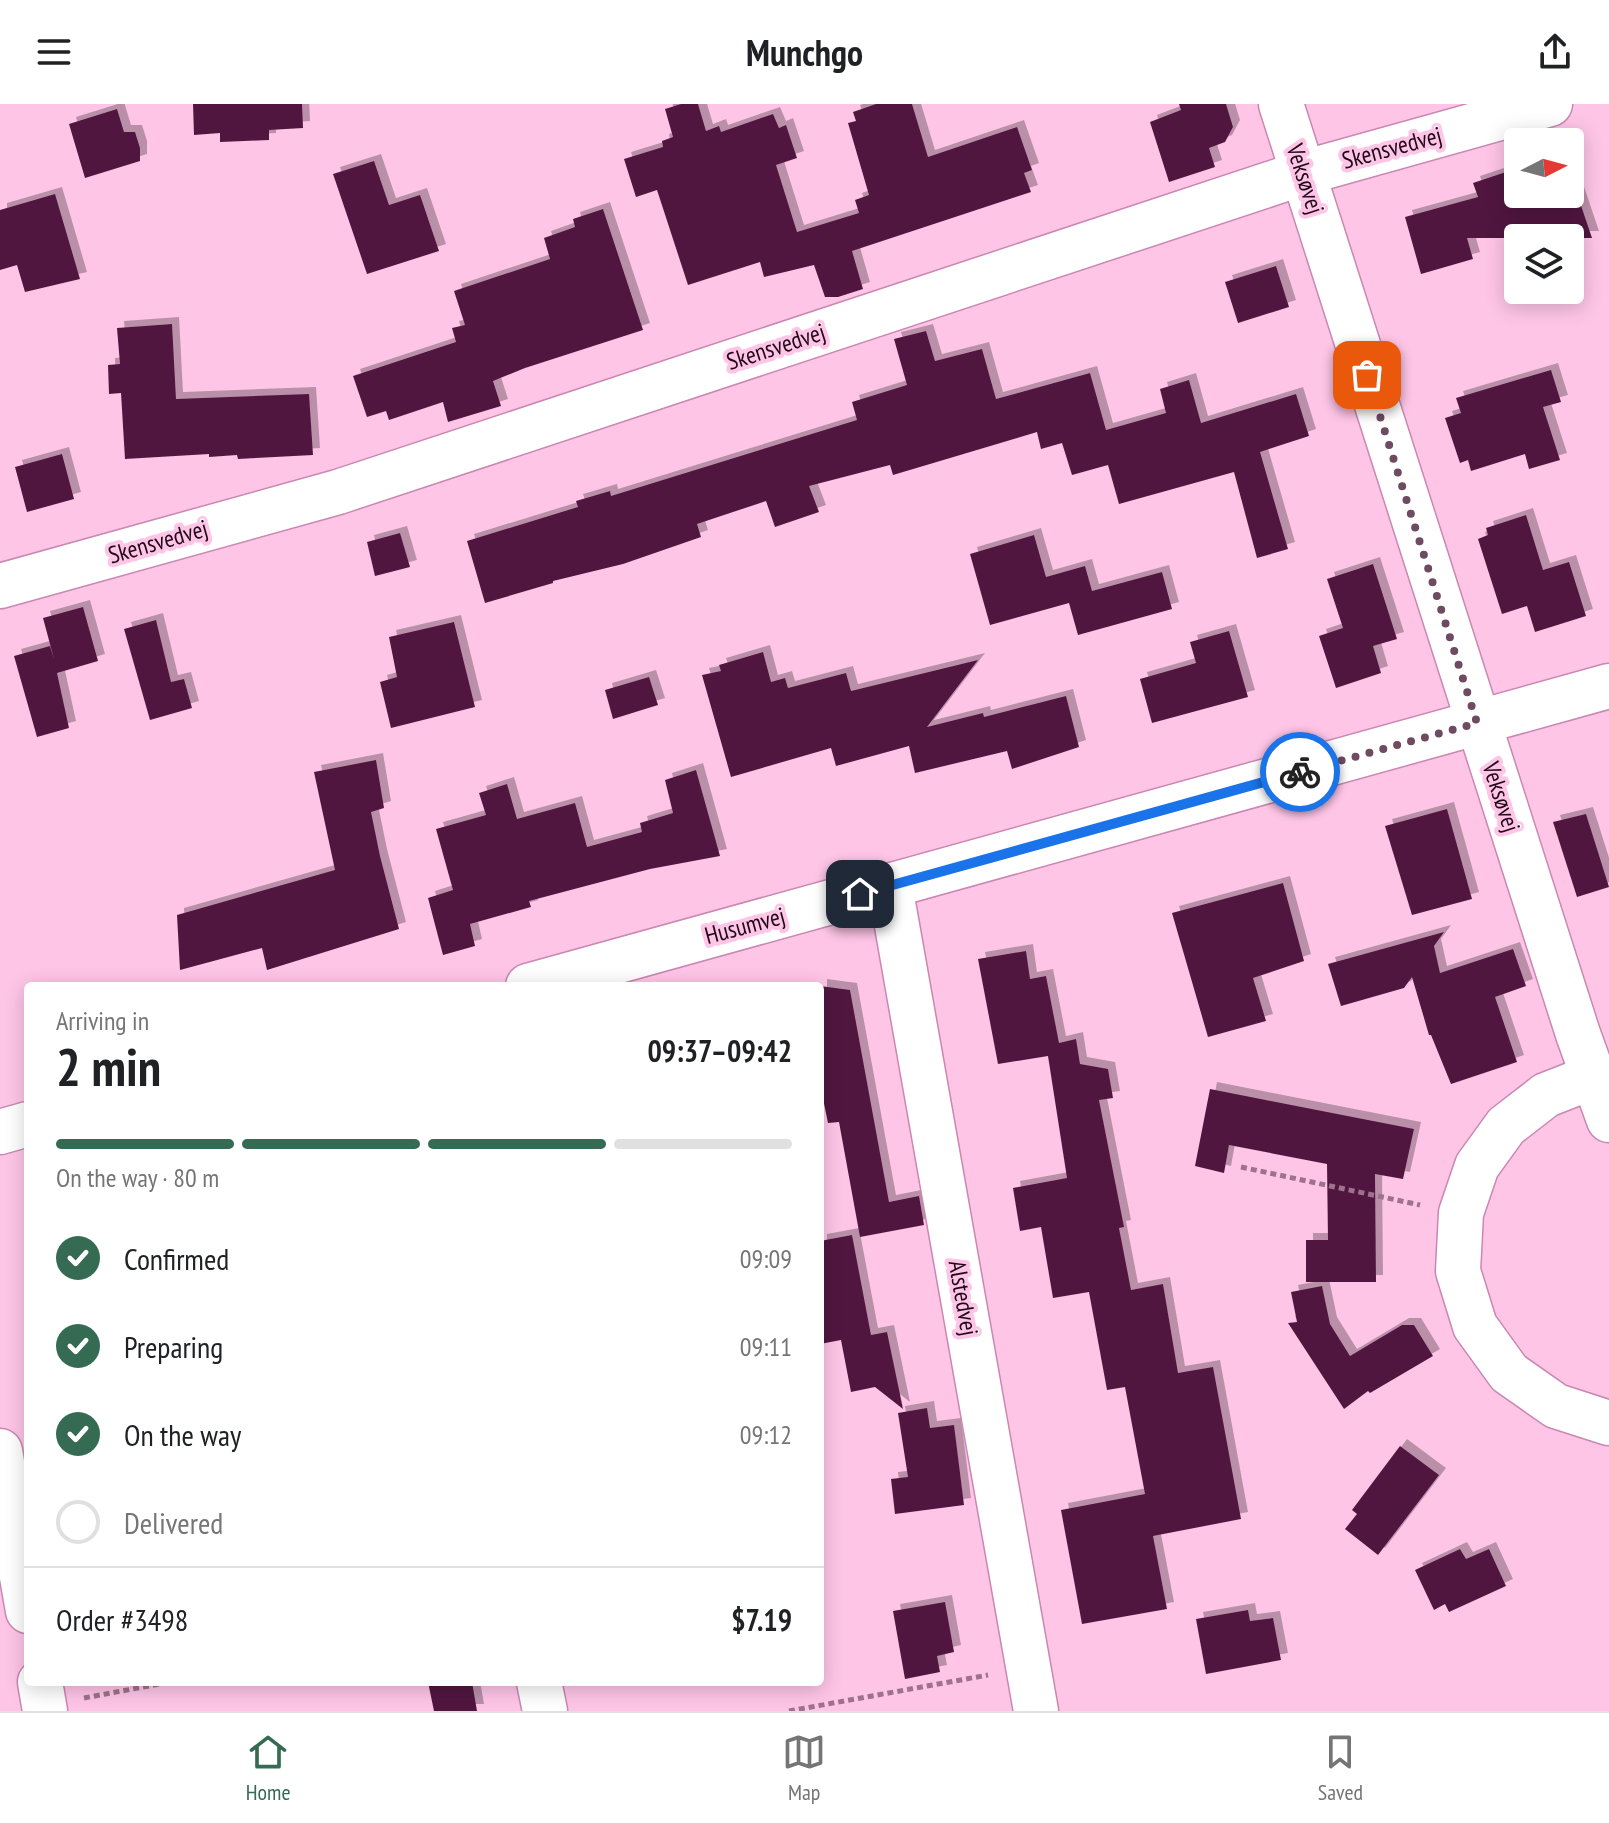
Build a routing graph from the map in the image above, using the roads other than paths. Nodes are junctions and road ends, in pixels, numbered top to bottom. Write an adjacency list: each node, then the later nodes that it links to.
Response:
1 (1281, 104): 3 (street, Veksøvej)
2 (1550, 104): 3 (street, Skensvedvej)
3 (1303, 173): 4 (street, Skensvedvej); 6 (street, Veksøvej)
4 (0, 586)
5 (1609, 686): 6 (street, Husumvej)
6 (1477, 723): 7 (street, Husumvej); 9 (street, Veksøvej)
7 (890, 886): 8 (street, Husumvej); 18 (street, Alstedvej)
8 (542, 982)
9 (1592, 1077): 10 (street, Veksøvej); 13 (street)
10 (1609, 1120)
11 (24, 1125): 12 (street)
12 (0, 1132)
13 (1609, 1423)
14 (0, 1451): 15 (street)
15 (24, 1588)
16 (540, 1686): 17 (street)
17 (545, 1711)
18 (1036, 1711)

